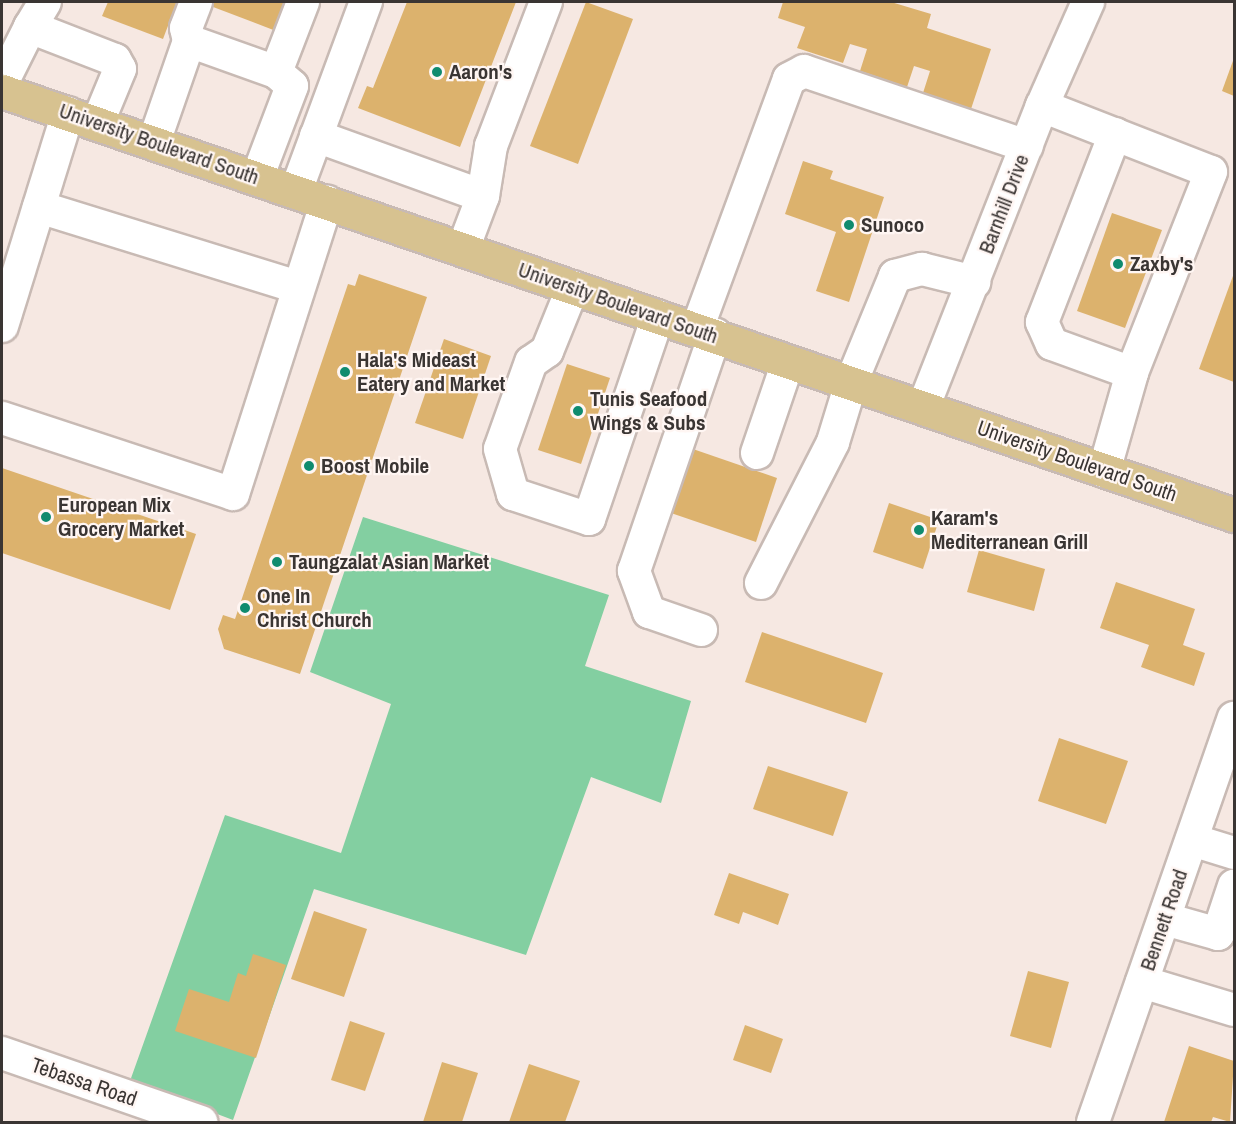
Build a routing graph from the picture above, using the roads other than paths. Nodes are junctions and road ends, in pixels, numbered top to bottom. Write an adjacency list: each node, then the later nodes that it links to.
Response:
1 (196, 2): 7 (street)
2 (303, 2): 8 (street)
3 (366, 2): 14 (street)
4 (546, 2): 19 (street)
5 (1088, 2): 11 (street, Barnhill Drive)
6 (37, 14): 9 (street); 12 (street)
7 (189, 41): 8 (street); 15 (street)
8 (276, 72): 17 (street)
9 (2, 83)
10 (2, 91): 12 (main road, University Boulevard South)
11 (1042, 106): 13 (street); 16 (street, Barnhill Drive)
12 (83, 118): 15 (main road, University Boulevard South); 21 (street)
13 (1115, 134): 30 (street); 30 (street)
14 (316, 136): 18 (street); 19 (street)
15 (154, 142): 17 (main road, University Boulevard South)
16 (1027, 146): 23 (street, Barnhill Drive); 28 (street)
17 (257, 178): 18 (main road, University Boulevard South)
18 (296, 192): 20 (main road, University Boulevard South)
19 (483, 196): 22 (street)
20 (327, 202): 22 (main road, University Boulevard South); 24 (street)
21 (39, 207): 24 (street); 27 (street)
22 (463, 249): 25 (main road, University Boulevard South)
23 (974, 282): 31 (street); 32 (street, Barnhill Drive)
24 (298, 287): 33 (street)
25 (573, 287): 26 (main road, University Boulevard South); 26 (street)
26 (658, 316): 28 (main road, University Boulevard South)
27 (2, 327)
28 (706, 332): 29 (main road, University Boulevard South); 38 (street)
29 (788, 362): 31 (main road, University Boulevard South); 34 (street)
30 (1132, 373): 35 (street)
31 (851, 383): 32 (main road, University Boulevard South); 37 (street)
32 (923, 408): 35 (main road, University Boulevard South)
33 (2, 418)
34 (757, 453)
35 (1104, 471): 36 (main road, University Boulevard South)
36 (1233, 511)
37 (761, 583)
38 (701, 630)
39 (1234, 718): 40 (street, Bennett Road)
40 (1226, 772): 41 (street, Bennett Road)
41 (1192, 840): 42 (street); 44 (street, Bennett Road)
42 (1234, 854)
43 (1234, 886): 44 (street)
44 (1165, 919): 45 (street, Bennett Road)
45 (1142, 982): 46 (street); 49 (street, Bennett Road)
46 (1234, 1010)
47 (2, 1053): 48 (street, Tebassa Road)
48 (201, 1122)
49 (1093, 1122)

